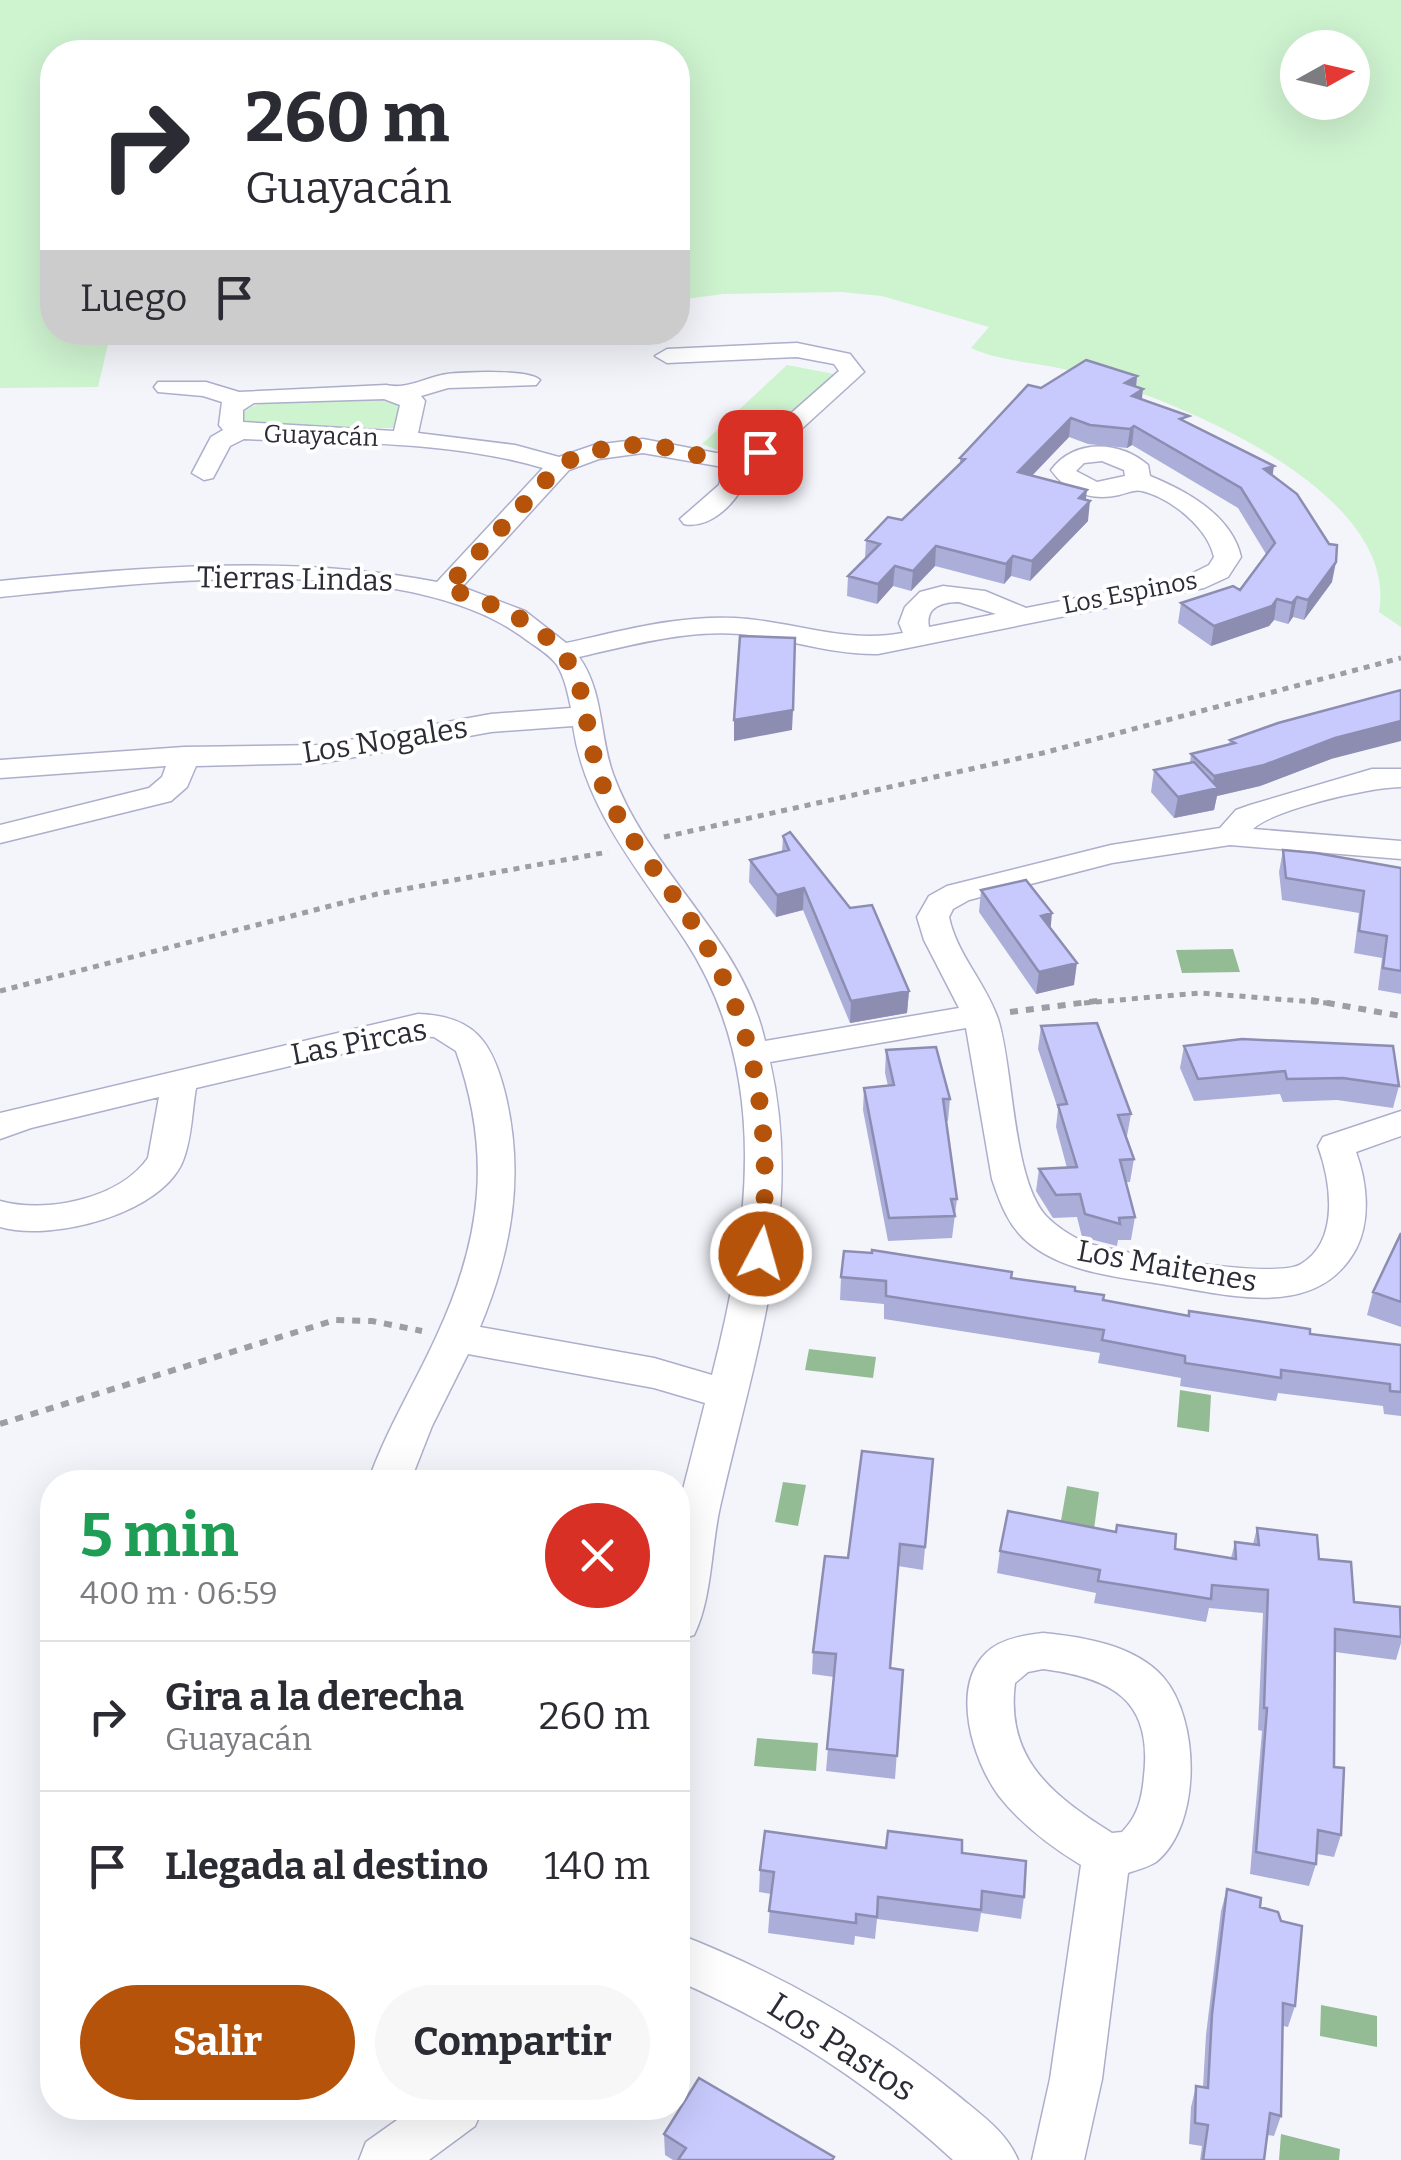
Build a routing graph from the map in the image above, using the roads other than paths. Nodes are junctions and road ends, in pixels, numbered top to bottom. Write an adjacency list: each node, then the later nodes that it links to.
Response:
1 (668, 356): 8 (street)
2 (528, 380): 4 (street, Guayacán)
3 (166, 387): 5 (street, Guayacán)
4 (401, 394): 5 (street, Guayacán); 7 (street, Guayacán)
5 (240, 400): 6 (street, Guayacán)
6 (238, 431): 7 (street, Guayacán); 10 (street, Guayacán)
7 (404, 439): 9 (street, Guayacán)
8 (735, 460): 9 (street); 12 (street)
9 (560, 465): 13 (street)
10 (204, 473)
11 (1137, 480): 15 (street, Los Espinos)
12 (693, 519)
13 (446, 588): 14 (street, Tierras Lindas); 15 (street, Tierras Lindas)
14 (0, 589)
15 (562, 652): 16 (street)
16 (586, 716): 17 (street, Los Nogales); 24 (street)
17 (184, 756): 18 (street, Los Nogales); 20 (street)
18 (0, 769)
19 (1401, 778): 21 (street, Los Maitenes)
20 (0, 834)
21 (1230, 836): 22 (street, Los Maitenes); 23 (street, Los Maitenes)
22 (1401, 850)
23 (979, 1016): 24 (street); 26 (street, Los Maitenes)
24 (752, 1054): 30 (street)
25 (180, 1081): 27 (street, Las Pircas); 28 (street); 29 (street, Las Pircas)
26 (1401, 1124)
27 (0, 1128)
28 (0, 1214)
29 (456, 1337): 30 (street); 31 (street, Las Pircas)
30 (727, 1396): 32 (street)
31 (394, 1470)
32 (690, 1537)
33 (1106, 1855): 33 (street); 38 (street)
34 (690, 1962): 37 (street, Los Pastos)
35 (441, 2120): 36 (street)
36 (392, 2158)
37 (992, 2160)
38 (1058, 2160)

